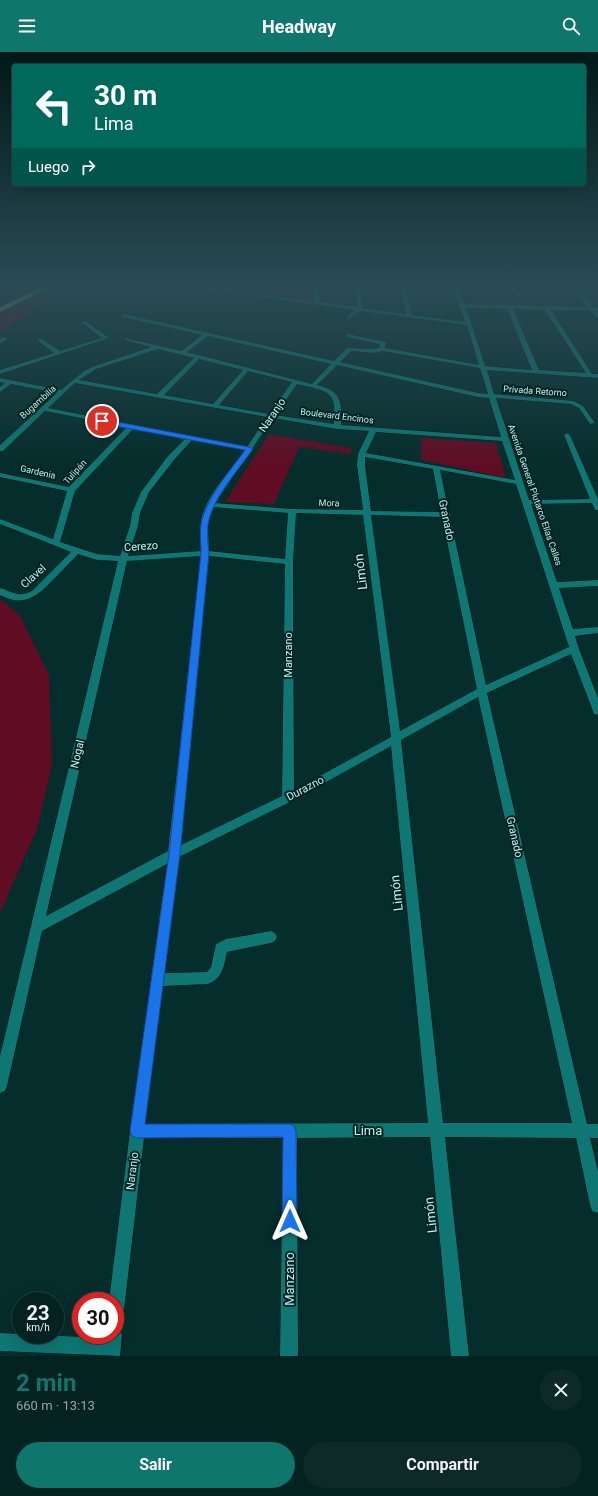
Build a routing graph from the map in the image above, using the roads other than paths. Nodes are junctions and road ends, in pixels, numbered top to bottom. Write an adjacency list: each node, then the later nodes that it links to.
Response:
1 (49, 346): 12 (street)
2 (81, 346): 12 (street)
3 (153, 346): 10 (street)
4 (192, 346): 13 (street)
5 (256, 346): 15 (street, Privada Retorno)
6 (383, 346): 11 (street)
7 (476, 346): 16 (street, Avenida General Plutarco Elías Calles)
8 (525, 346): 18 (street)
9 (571, 346): 20 (street)
10 (157, 347): 13 (street); 23 (street, Bugambilia)
11 (381, 349): 15 (street); 16 (street)
12 (59, 353): 19 (street)
13 (183, 353): 14 (street)
14 (198, 357): 17 (street); 29 (street)
15 (334, 363): 26 (street); 30 (street, Privada Retorno)
16 (483, 367): 18 (street); 30 (street, Avenida General Plutarco Elías Calles)
17 (247, 369): 24 (street); 31 (street)
18 (536, 371): 20 (street)
19 (0, 372)
20 (590, 375): 21 (street)
21 (598, 376)
22 (0, 380): 25 (street)
23 (74, 381): 28 (street, Bugambilia); 29 (street, Boulevard Encinos)
24 (296, 381): 26 (street); 33 (street, Naranjo)
25 (10, 382): 27 (street); 28 (street)
26 (313, 386): 36 (street)
27 (0, 390)
28 (62, 392): 32 (street, Bugambilia)
29 (159, 396): 31 (street, Boulevard Encinos)
30 (492, 397): 34 (street, Privada Retorno); 40 (street, Avenida General Plutarco Elías Calles)
31 (215, 406): 33 (street, Boulevard Encinos)
32 (43, 409): 35 (street); 41 (street, Bugambilia)
33 (270, 416): 36 (street, Boulevard Encinos); 42 (street, Naranjo)
34 (592, 423)
35 (131, 427): 39 (street); 47 (street, Tulipán)
36 (337, 427): 37 (street, Boulevard Encinos)
37 (373, 430): 40 (street, Boulevard Encinos); 43 (street, Limón)
38 (567, 435): 49 (street)
39 (190, 438): 42 (street); 58 (street, Nogal)
40 (505, 439): 46 (street, Avenida General Plutarco Elías Calles)
41 (0, 449)
42 (249, 449): 50 (street, Naranjo)
43 (362, 454): 44 (street); 52 (street, Limón)
44 (436, 468): 46 (street); 53 (street, Granado)
45 (0, 475): 47 (street, Gardenia)
46 (521, 483): 48 (street, Avenida General Plutarco Elías Calles)
47 (71, 490): 55 (street, Tulipán)
48 (527, 502): 49 (street); 61 (street, Avenida General Plutarco Elías Calles)
49 (596, 504)
50 (211, 505): 51 (street, Mora); 57 (street, Naranjo)
51 (292, 511): 52 (street, Mora); 59 (street, Manzano)
52 (368, 514): 53 (street, Mora); 69 (street, Limón)
53 (447, 515): 66 (street, Granado)
54 (0, 521): 55 (street, Cerezo)
55 (56, 543): 56 (street, Cerezo)
56 (76, 551): 58 (street, Cerezo); 62 (street, Clavel)
57 (205, 553): 58 (street, Cerezo); 59 (street, Cerezo); 71 (street, Naranjo)
58 (123, 559): 72 (street, Nogal)
59 (289, 562): 70 (street, Manzano)
60 (598, 583): 61 (street)
61 (554, 585): 64 (street, Avenida General Plutarco Elías Calles)
62 (0, 591)
63 (598, 630): 64 (street)
64 (570, 633): 65 (street, Avenida General Plutarco Elías Calles)
65 (574, 649): 66 (street, Durazno); 67 (street, Avenida General Plutarco Elías Calles)
66 (482, 691): 69 (street, Durazno); 79 (street, Granado)
67 (595, 695): 68 (street, Avenida General Plutarco Elías Calles)
68 (598, 712)
69 (396, 739): 70 (street, Durazno); 76 (street, Limón)
70 (288, 798): 71 (street, Durazno)
71 (174, 854): 72 (street, Durazno); 74 (street, Naranjo)
72 (36, 928): 75 (street, Nogal)
73 (271, 937): 74 (street)
74 (158, 980): 77 (street, Naranjo)
75 (0, 1086)
76 (436, 1130): 78 (street, Lima); 79 (street, Lima); 86 (street, Limón)
77 (137, 1131): 78 (street, Lima); 82 (street, Naranjo)
78 (290, 1131): 85 (street, Manzano)
79 (581, 1131): 80 (street, Lima); 81 (street, Granado)
80 (598, 1131)
81 (598, 1204)
82 (118, 1292)
83 (0, 1342): 84 (street)
84 (112, 1346)
85 (289, 1356)
86 (460, 1356)

